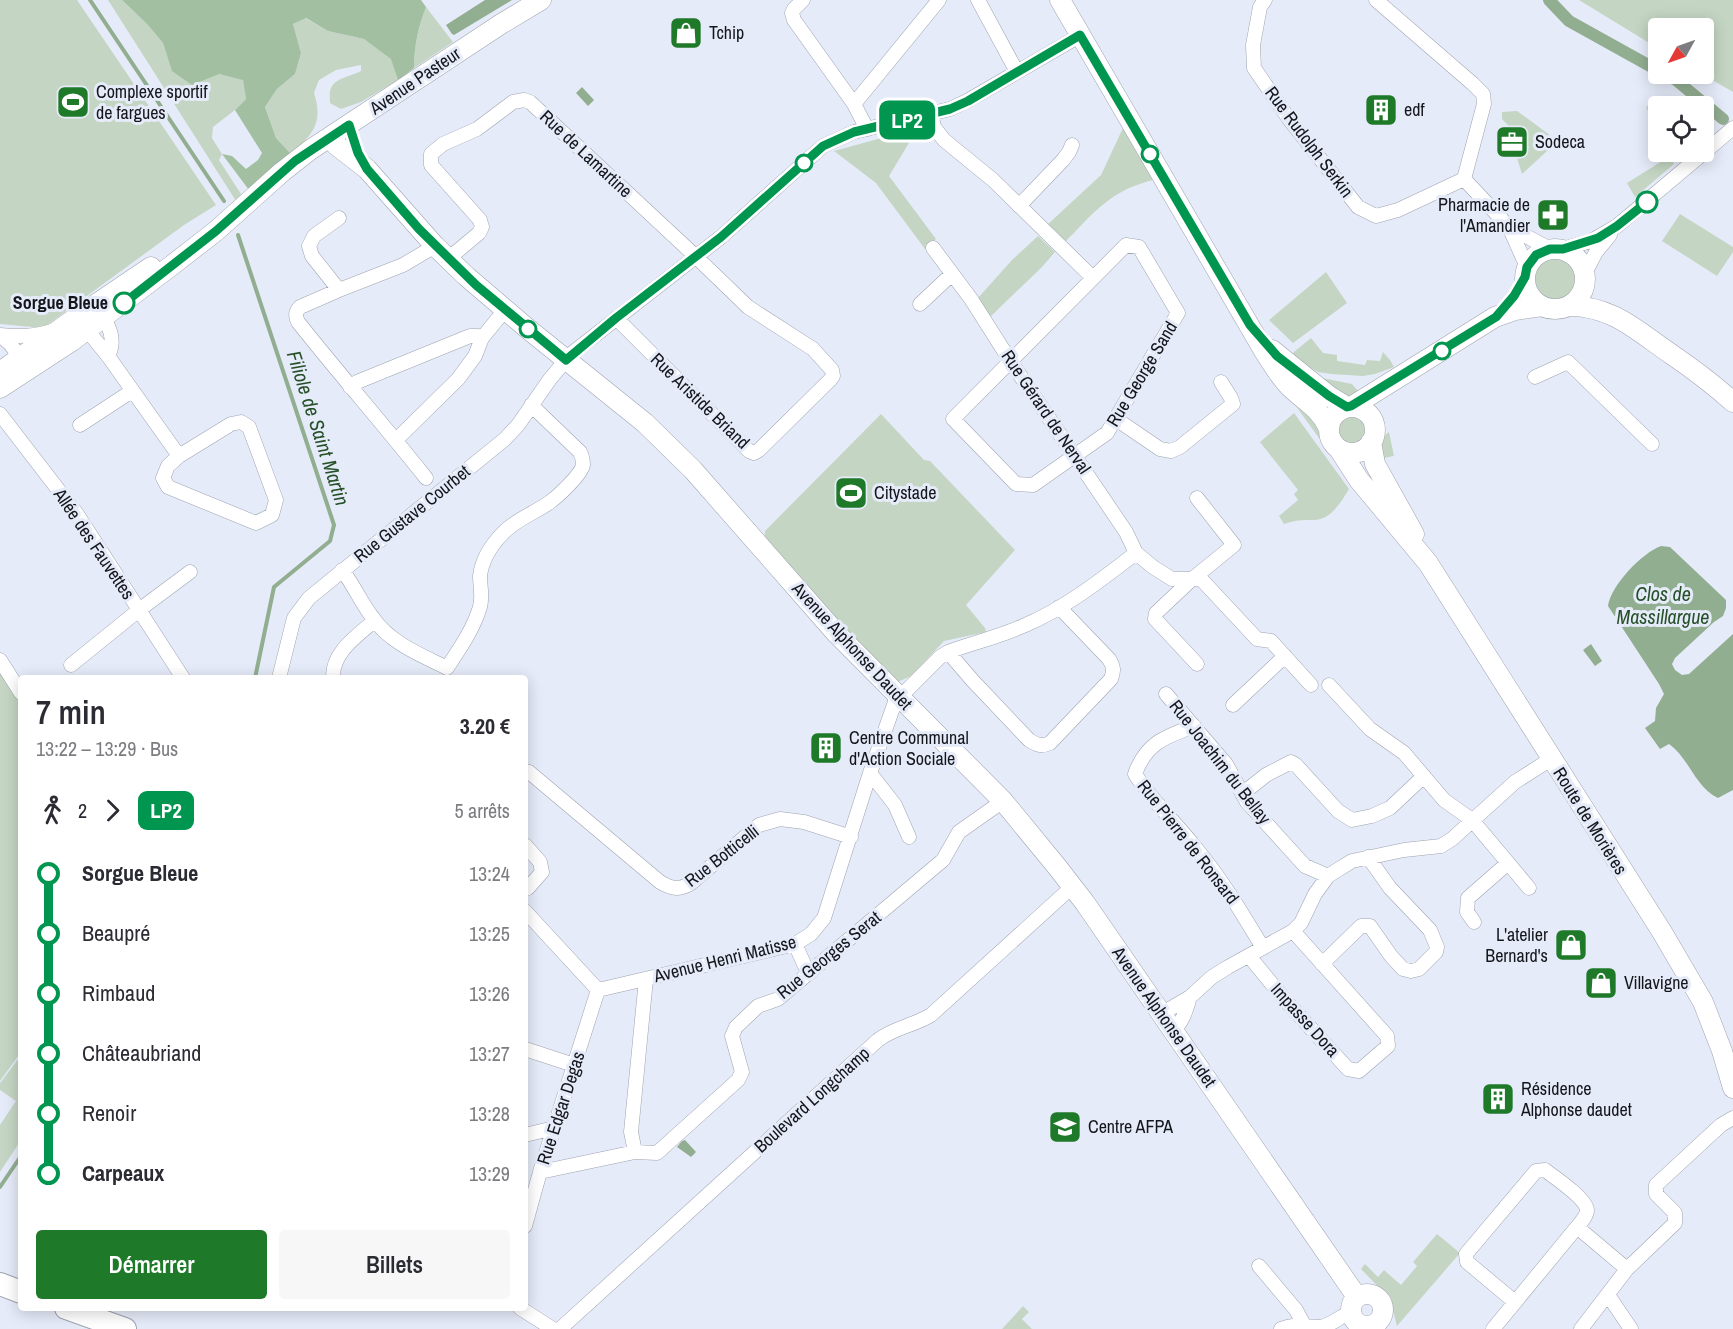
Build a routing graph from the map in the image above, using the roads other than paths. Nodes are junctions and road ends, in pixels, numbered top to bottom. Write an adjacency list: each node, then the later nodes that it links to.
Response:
1 (541, 0): 12 (street, Avenue Pasteur)
2 (803, 0): 10 (street)
3 (939, 0): 10 (street)
4 (978, 0): 9 (street)
5 (1060, 0): 8 (street)
6 (1264, 0): 18 (street, Rue Rudolph Serkin)
7 (1376, 0): 18 (street)
8 (1080, 35): 9 (street, Rue Gustave Courbet); 40 (street)
9 (1017, 72): 11 (street, Rue Gustave Courbet)
10 (854, 104): 14 (street)
11 (931, 114): 14 (street, Rue Gustave Courbet); 19 (street)
12 (349, 125): 15 (street, Avenue Pasteur); 17 (street, Avenue Alphonse Daudet)
13 (1733, 128): 21 (street)
14 (867, 129): 26 (street, Rue Gustave Courbet)
15 (330, 137): 17 (street, Avenue Alphonse Daudet); 39 (street, Avenue Pasteur)
16 (1072, 145): 19 (street)
17 (367, 169): 25 (street, Avenue Alphonse Daudet)
18 (1464, 179): 22 (street)
19 (1019, 206): 30 (street)
20 (339, 218): 31 (street)
21 (1617, 226): 24 (street); 29 (street)
22 (1509, 227): 24 (street); 27 (street)
23 (933, 248): 28 (street, Rue Gérard de Nerval)
24 (1557, 249): 27 (street); 29 (street)
25 (442, 252): 26 (street, Rue de Lamartine); 31 (street); 35 (street, Avenue Alphonse Daudet)
26 (696, 256): 38 (street, Rue Gustave Courbet); 38 (street, Rue Aristide Briand)
27 (1526, 272): 33 (street); 37 (street)
28 (952, 274): 32 (street); 45 (street, Rue Gérard de Nerval)
29 (1585, 275): 34 (street); 36 (street)
30 (1093, 278): 45 (street, Rue George Sand); 57 (street, Rue George Sand)
31 (339, 290): 51 (street)
32 (921, 304)
33 (1542, 306): 34 (street); 37 (street)
34 (1569, 306): 36 (street)
35 (505, 310): 42 (street); 44 (street, Avenue Alphonse Daudet)
36 (1615, 316): 53 (street)
37 (1496, 317): 47 (street)
38 (616, 318): 44 (street, Rue Gustave Courbet)
39 (85, 319): 41 (street); 43 (street); 43 (street); 46 (street, Avenue Pasteur)
40 (1250, 325): 55 (street); 59 (street)
41 (0, 336): 46 (street)
42 (482, 338): 51 (street); 61 (street)
43 (108, 356): 52 (street)
44 (566, 360): 54 (street, Rue Gustave Courbet); 89 (street, Avenue Alphonse Daudet)
45 (1011, 362): 65 (street, Rue Gérard de Nerval); 65 (street, Rue George Sand)
46 (14, 364): 50 (street, Avenue Pasteur)
47 (1404, 375): 55 (street); 60 (street)
48 (1535, 377): 62 (street)
49 (1221, 382): 57 (street)
50 (0, 387)
51 (350, 387): 61 (street)
52 (132, 391): 58 (street); 64 (street)
53 (1733, 402)
54 (531, 405): 70 (street, Rue Gustave Courbet); 81 (street)
55 (1349, 407): 59 (street); 60 (street)
56 (0, 414): 74 (street, Allée des Fauvettes)
57 (1116, 419): 65 (street, Rue George Sand)
58 (80, 425)
59 (1329, 428): 63 (street)
60 (1373, 434): 63 (street); 69 (street, Route de Morières)
61 (396, 440): 66 (street)
62 (1652, 444)
63 (1339, 449): 69 (street, Route de Morières)
64 (179, 456): 64 (street)
65 (1074, 456): 68 (street, Rue Gérard de Nerval)
66 (426, 478)
67 (1197, 498): 72 (street)
68 (1136, 553): 72 (street); 73 (street)
69 (1428, 563): 92 (street, Route de Morières)
70 (342, 570): 75 (street); 83 (street, Rue Gustave Courbet)
71 (190, 572): 74 (street)
72 (1191, 580): 77 (street); 79 (street)
73 (1059, 607): 76 (street); 76 (street)
74 (139, 610): 80 (street); 82 (street, Allée des Fauvettes)
75 (374, 621): 81 (street); 84 (street)
76 (948, 652): 89 (street, Avenue Henri Matisse)
77 (1285, 657): 85 (street); 90 (street)
78 (0, 660): 87 (street)
79 (1197, 664)
80 (71, 665)
81 (444, 673)
82 (181, 675)
83 (280, 675)
84 (333, 675)
85 (1311, 685)
86 (1329, 685): 95 (street)
87 (18, 688)
88 (1166, 694): 91 (street, Rue Joachim du Bellay)
89 (900, 697): 94 (street, Avenue Henri Matisse); 97 (street, Avenue Alphonse Daudet)
90 (1233, 705)
91 (1194, 726): 96 (street, Rue Joachim du Bellay); 112 (street, Rue Pierre de Ronsard)
92 (1551, 759): 98 (street); 123 (street, Route de Morières)
93 (528, 772): 99 (street, Rue Botticelli)
94 (870, 773): 99 (street, Avenue Henri Matisse); 100 (street)
95 (1424, 776): 96 (street); 98 (street)
96 (1242, 794): 104 (street, Rue Joachim du Bellay)
97 (1003, 801): 105 (street, Avenue Alphonse Daudet); 115 (street, Rue Georges Serat)
98 (1472, 820): 102 (street); 103 (street)
99 (850, 837): 111 (street, Avenue Henri Matisse)
100 (909, 837)
101 (528, 848): 106 (street)
102 (1368, 857): 104 (street); 114 (street)
103 (1508, 863): 107 (street); 109 (street)
104 (1328, 876): 110 (street)
105 (1072, 886): 119 (street, Avenue Alphonse Daudet); 143 (street, Boulevard Longchamp)
106 (528, 888)
107 (1529, 888)
108 (528, 914): 117 (street)
109 (1474, 922)
110 (1293, 931): 112 (street); 114 (street, Impasse Dora)
111 (795, 944): 115 (street); 116 (street, Avenue Henri Matisse)
112 (1263, 948): 113 (street)
113 (1249, 956): 114 (street, Impasse Dora); 118 (street)
114 (1322, 964)
115 (810, 973): 127 (street, Rue Georges Serat)
116 (646, 979): 117 (street, Avenue Henri Matisse); 127 (street)
117 (598, 990): 122 (street, Rue Edgar Degas)
118 (1190, 997): 119 (street); 120 (street)
119 (1161, 1014): 120 (street, Avenue Alphonse Daudet)
120 (1173, 1031): 139 (street, Avenue Alphonse Daudet)
121 (528, 1050): 122 (street)
122 (574, 1065): 125 (street, Rue Edgar Degas)
123 (1733, 1088)
124 (1733, 1118): 132 (street)
125 (554, 1128): 126 (street); 128 (street, Rue Edgar Degas)
126 (528, 1134)
127 (635, 1152): 128 (street)
128 (540, 1172): 129 (street, Rue Edgar Degas)
129 (528, 1215)
130 (1578, 1227): 132 (street); 136 (street); 136 (street)
131 (1259, 1266): 140 (street)
132 (1627, 1269): 135 (street)
133 (0, 1284): 134 (main road)
134 (18, 1291)
135 (1608, 1295): 146 (street); 147 (street)
136 (1515, 1302): 145 (street)
137 (74, 1311): 141 (main road)
138 (525, 1311): 142 (street)
139 (1364, 1319): 140 (street)
140 (1304, 1325): 144 (street)
141 (125, 1329)
142 (553, 1329)
143 (560, 1329)
144 (1281, 1329)
145 (1493, 1329)
146 (1581, 1329)
147 (1631, 1329)

